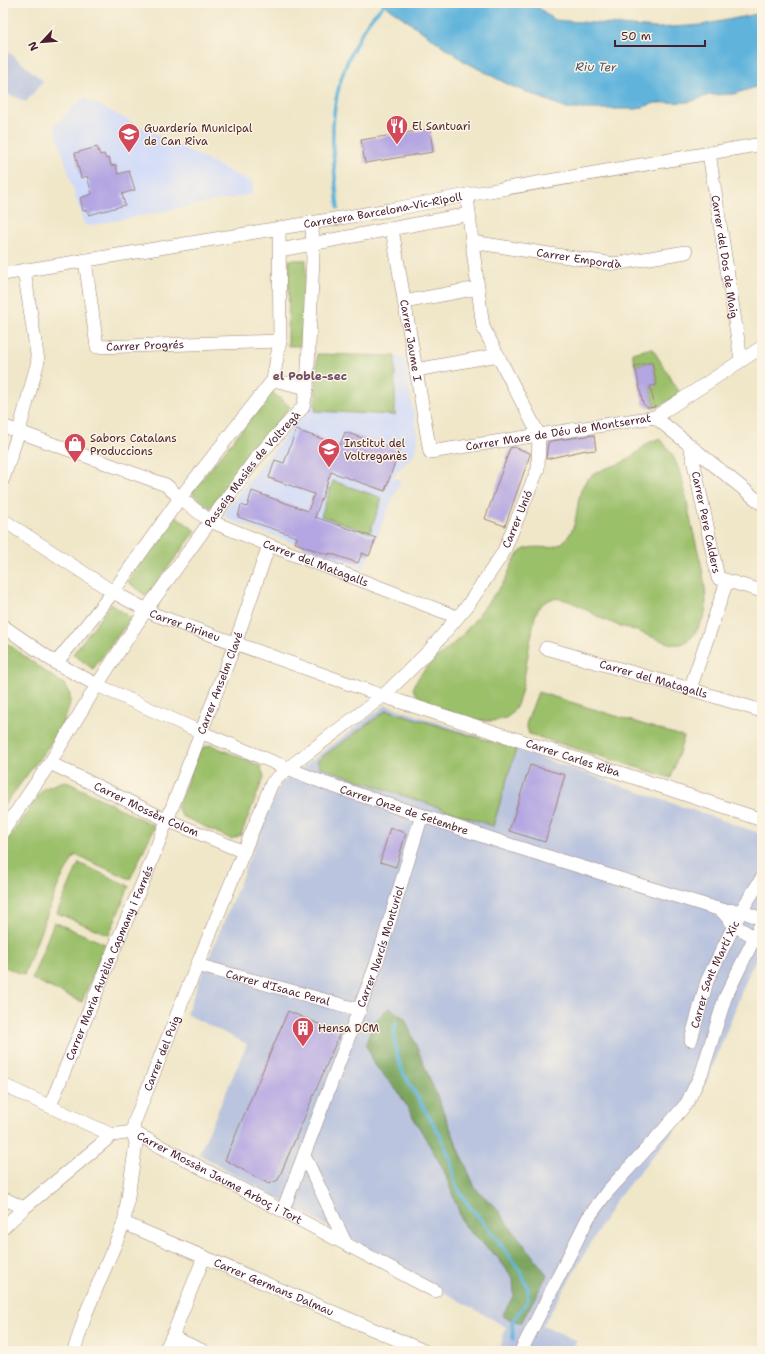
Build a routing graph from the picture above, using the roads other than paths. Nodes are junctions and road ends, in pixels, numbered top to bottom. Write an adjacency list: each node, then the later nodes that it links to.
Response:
1 (762, 144): 2 (street, Carretera Barcelona-Vic-Ripoll)
2 (709, 153): 3 (street, Carretera Barcelona-Vic-Ripoll); 20 (street, Carrer del Dos de Maig)
3 (467, 195): 4 (street, Carrer Unió); 5 (street, Carretera Barcelona-Vic-Ripoll)
4 (469, 214): 7 (street); 8 (street, Carrer Unió)
5 (312, 222): 6 (street, Carretera Barcelona-Vic-Ripoll); 9 (street, Passeig Masies de Voltregà)
6 (279, 228): 10 (street); 12 (street, Carretera Barcelona-Vic-Ripoll)
7 (392, 229): 9 (street); 16 (street, Carrer Jaume I)
8 (472, 242): 11 (street, Carrer Empordà); 15 (street, Carrer Unió)
9 (313, 244): 10 (street); 23 (street, Passeig Masies de Voltregà)
10 (280, 250): 17 (street)
11 (686, 252)
12 (85, 260): 13 (street, Carretera Barcelona-Vic-Ripoll); 17 (street, Carrer Progrés)
13 (24, 270): 14 (street, Carretera Barcelona-Vic-Ripoll); 26 (street)
14 (3, 274)
15 (478, 288): 16 (street); 19 (street, Carrer Unió)
16 (404, 302): 21 (street, Carrer Jaume I)
17 (280, 341): 22 (street)
18 (762, 347): 20 (street, Carrer Mare de Déu de Montserrat)
19 (498, 354): 21 (street); 27 (street, Carrer Unió)
20 (741, 360): 24 (street, Carrer Mare de Déu de Montserrat)
21 (416, 370): 29 (street, Carrer Jaume I)
22 (273, 380): 23 (street); 31 (street)
23 (307, 388): 34 (street, Passeig Masies de Voltregà)
24 (654, 417): 27 (street, Carrer Mare de Déu de Montserrat); 28 (street)
25 (3, 426): 26 (street, Carrer del Matagalls)
26 (19, 431): 30 (street); 31 (street, Carrer del Matagalls)
27 (539, 435): 29 (street, Carrer Mare de Déu de Montserrat); 40 (street, Carrer Unió)
28 (690, 445): 32 (street); 36 (street, Carrer Pere Calders)
29 (430, 452)
30 (3, 479)
31 (180, 498): 34 (street, Carrer del Matagalls); 37 (street)
32 (760, 499)
33 (3, 520): 37 (street, Carrer Pirineu)
34 (210, 521): 35 (street, Carrer del Matagalls); 39 (street, Passeig Masies de Voltregà)
35 (269, 545): 40 (street, Carrer del Matagalls); 42 (street, Carrer Anselm Clavé)
36 (727, 581): 38 (street, Carrer Pere Calders); 46 (street)
37 (113, 592): 39 (street, Carrer Pirineu); 44 (street)
38 (762, 592)
39 (146, 610): 42 (street, Carrer Pirineu); 45 (street, Passeig Masies de Voltregà)
40 (457, 618): 47 (street, Carrer Unió)
41 (3, 626): 44 (street, Carrer Onze de Setembre)
42 (235, 644): 47 (street, Carrer Pirineu); 49 (street, Carrer Anselm Clavé)
43 (546, 648): 46 (street, Carrer del Matagalls)
44 (56, 663): 45 (street, Carrer Onze de Setembre)
45 (97, 685): 49 (street, Carrer Onze de Setembre); 50 (street, Passeig Masies de Voltregà)
46 (690, 688): 48 (street, Carrer del Matagalls)
47 (383, 696): 51 (street, Carrer Unió); 54 (street, Carrer Carles Riba)
48 (762, 711)
49 (201, 732): 51 (street, Carrer Onze de Setembre); 53 (street, Carrer Anselm Clavé)
50 (50, 763): 53 (street, Carrer Mossèn Colom); 55 (street, Passeig Masies de Voltregà)
51 (288, 768): 52 (street, Carrer Onze de Setembre); 56 (street, Carrer del Puig)
52 (422, 815): 58 (street, Carrer Onze de Setembre); 64 (street, Carrer Narcís Monturiol)
53 (167, 820): 56 (street, Carrer Mossèn Colom); 67 (street, Carrer Maria Aurèlia Capmany i Farnés)
54 (762, 820)
55 (3, 831)
56 (244, 852): 63 (street, Carrer del Puig)
57 (762, 878): 59 (street, Carrer Sant Martí Xic)
58 (721, 910): 59 (street, Carrer Onze de Setembre); 61 (street)
59 (741, 911): 60 (street); 61 (street, Carrer Sant Martí Xic)
60 (762, 921): 62 (street)
61 (734, 925): 62 (street); 65 (street, Carrer Sant Martí Xic)
62 (754, 937): 84 (street)
63 (197, 965): 64 (street, Carrer d'Isaac Peral); 68 (street, Carrer del Puig)
64 (360, 1010): 70 (street, Carrer Narcís Monturiol)
65 (691, 1040)
66 (3, 1085): 67 (street)
67 (50, 1106): 69 (street)
68 (133, 1132): 69 (street, Carrer Mossèn Jaume Arboç i Tort); 73 (street, Carrer Mossèn Jaume Arboç i Tort); 74 (street, Carrer del Puig)
69 (112, 1135): 72 (street)
70 (305, 1157): 73 (street, Carrer Narcís Monturiol); 76 (street)
71 (3, 1198): 72 (street)
72 (24, 1208): 75 (street)
73 (283, 1210): 76 (street, Carrer Mossèn Jaume Arboç i Tort)
74 (124, 1223): 77 (street, Carrer Germans Dalmau); 80 (street, Carrer del Puig)
75 (3, 1228)
76 (346, 1244): 78 (street, Carrer Mossèn Jaume Arboç i Tort)
77 (204, 1257): 79 (street); 83 (street, Carrer Germans Dalmau)
78 (435, 1291)
79 (172, 1337): 81 (street); 82 (street)
80 (74, 1351)
81 (164, 1351)
82 (203, 1351)
83 (424, 1351)
84 (521, 1351)

